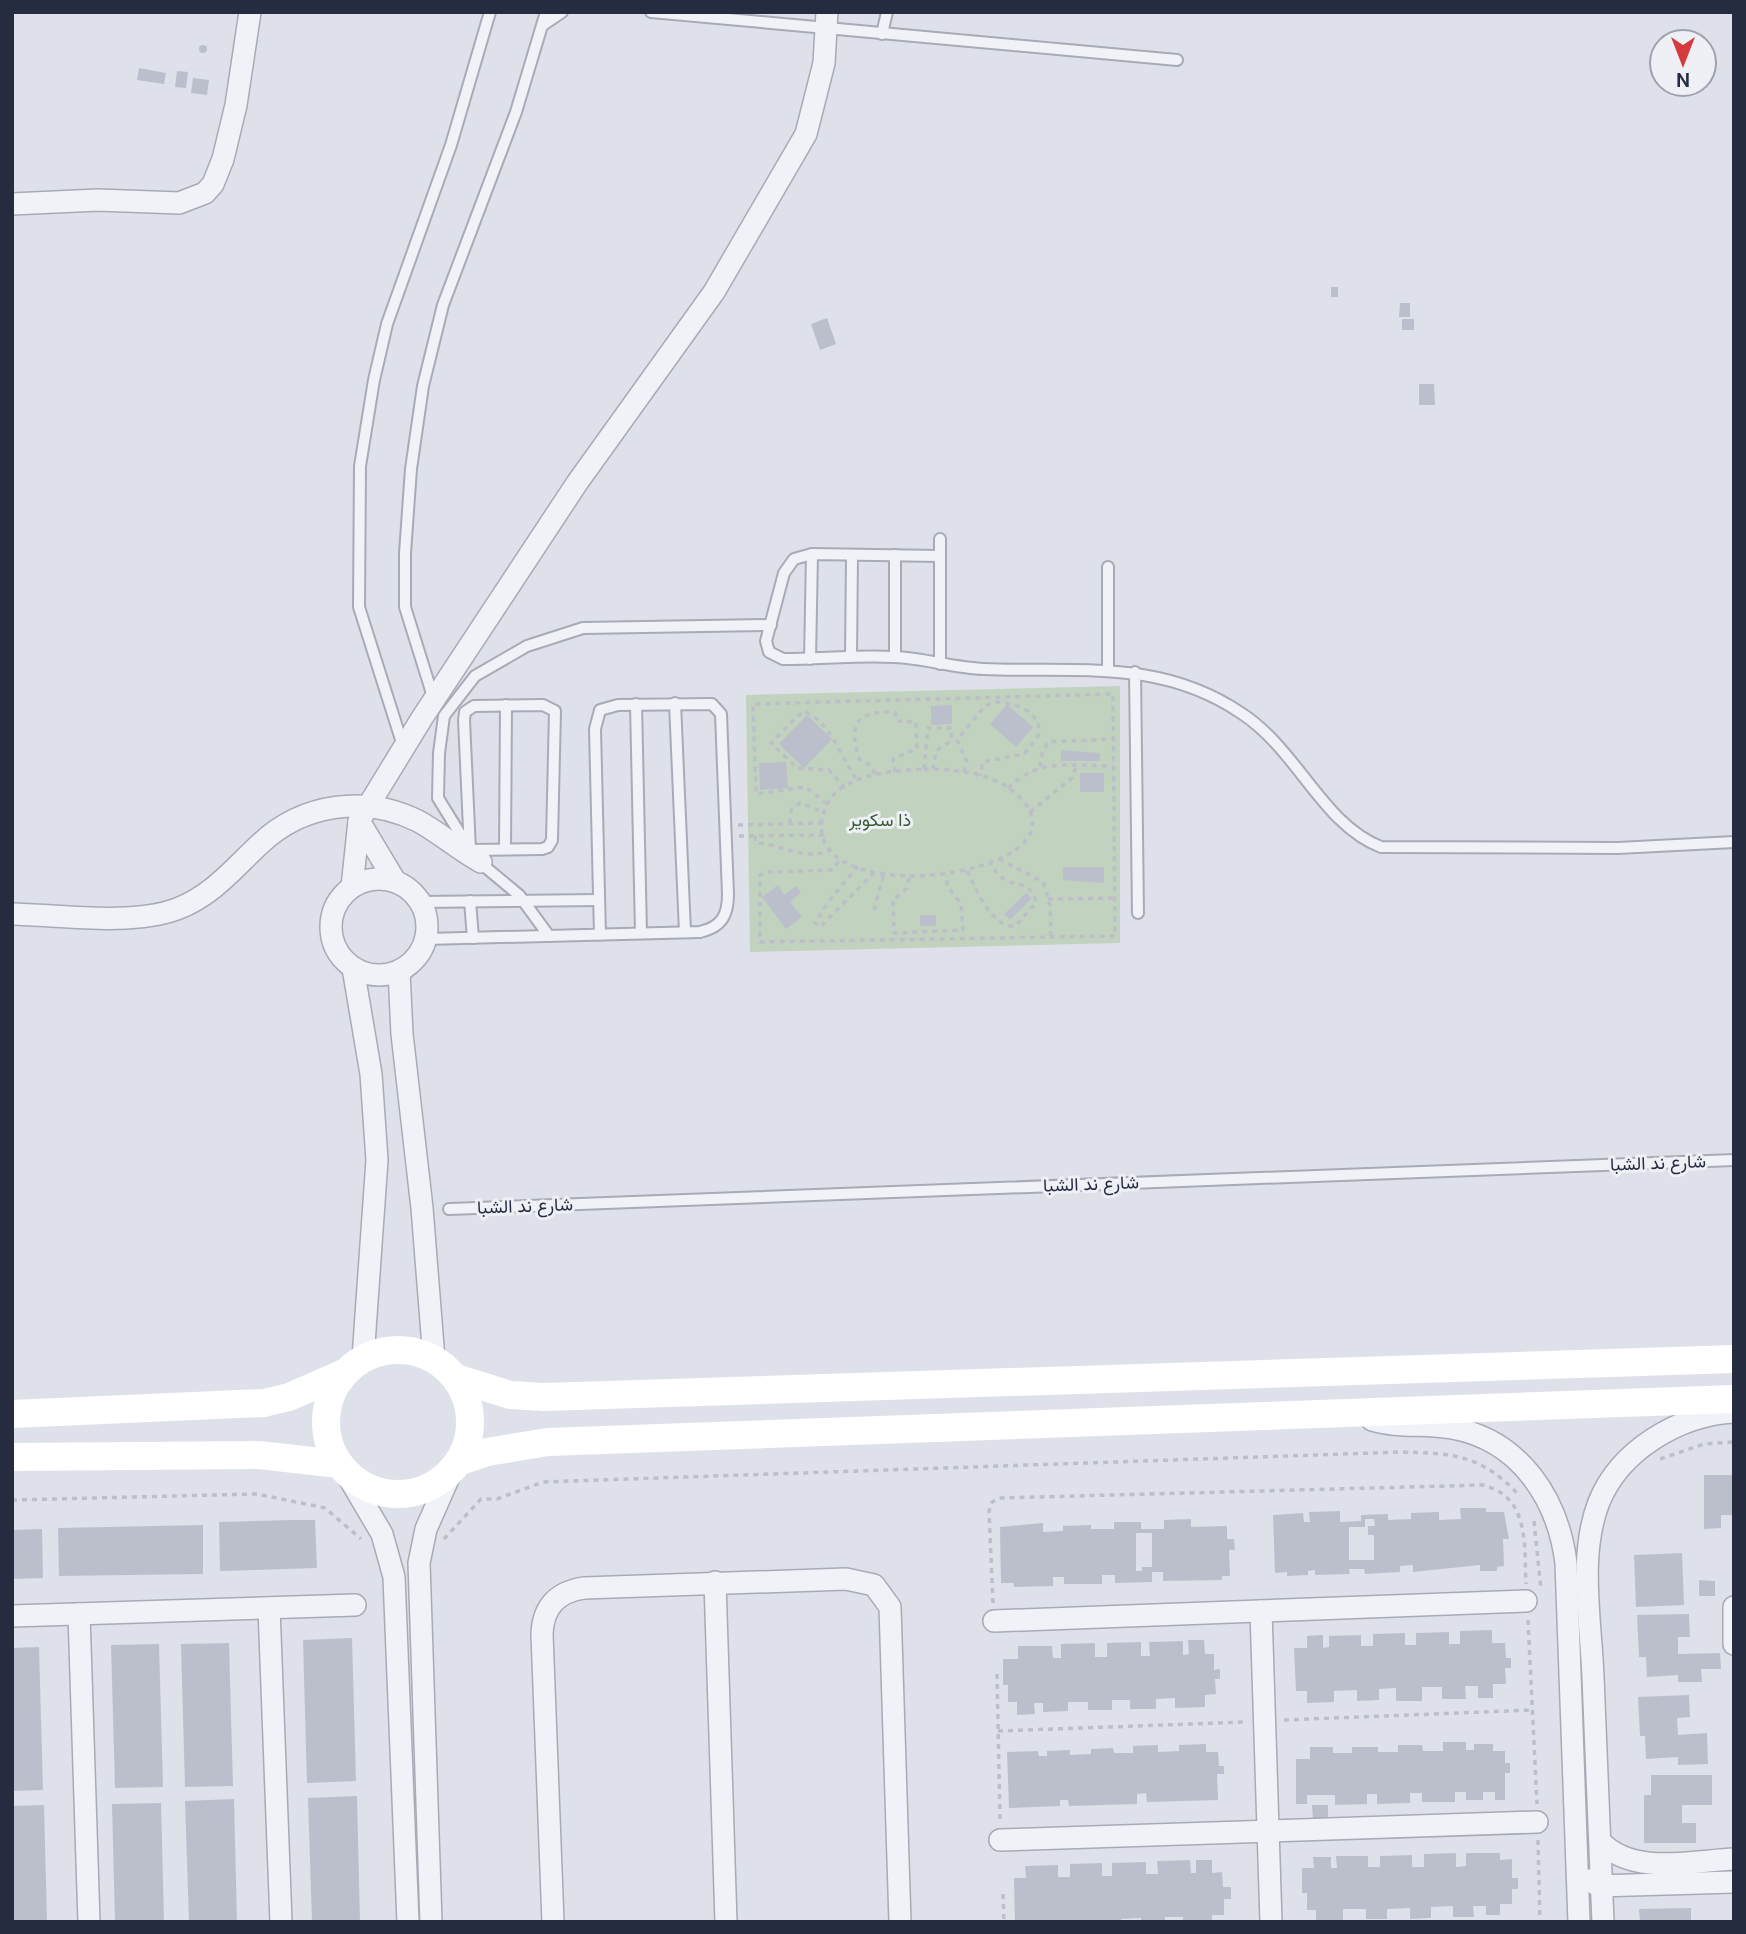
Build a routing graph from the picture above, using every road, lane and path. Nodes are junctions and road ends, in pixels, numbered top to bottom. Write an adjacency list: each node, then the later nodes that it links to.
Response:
1 (240, 12): 10 (street)
2 (250, 12): 10 (street)
3 (490, 12): 32 (lane)
4 (546, 12): 9 (lane)
5 (562, 12): 9 (lane)
6 (652, 12): 8 (lane)
7 (887, 12): 11 (lane)
8 (827, 20): 11 (lane); 27 (street)
9 (543, 26): 27 (lane)
10 (246, 34): 13 (street)
11 (882, 34): 12 (lane)
12 (1177, 60)
13 (12, 204)
14 (940, 539): 18 (lane)
15 (812, 554): 16 (lane); 20 (lane); 23 (lane)
16 (852, 555): 17 (lane); 21 (lane)
17 (895, 555): 18 (lane); 22 (lane)
18 (940, 556): 24 (lane)
19 (1108, 566): 25 (lane)
20 (771, 625): 23 (lane); 58 (lane)
21 (851, 657): 22 (lane); 23 (lane)
22 (895, 657): 24 (lane)
23 (810, 659)
24 (940, 664): 25 (lane)
25 (1108, 671): 26 (lane)
26 (1135, 672): 55 (lane); 77 (lane)
27 (434, 700): 32 (street)
28 (676, 703): 29 (lane); 54 (lane); 79 (lane)
29 (636, 704): 72 (lane); 80 (lane)
30 (506, 705): 56 (lane); 56 (lane); 58 (lane)
31 (1113, 738): 34 (path); 35 (path); 45 (path)
32 (403, 748): 48 (street)
33 (1076, 766): 34 (path); 35 (path); 47 (path)
34 (1114, 766): 70 (path)
35 (1040, 767): 44 (path)
36 (924, 769): 37 (path); 37 (path); 38 (path)
37 (933, 769): 39 (path)
38 (895, 772): 40 (path); 40 (path)
39 (964, 772): 41 (path); 41 (path)
40 (876, 774): 42 (path)
41 (979, 776): 44 (path)
42 (857, 780): 43 (path); 43 (path)
43 (845, 788): 45 (path)
44 (1008, 788): 47 (path)
45 (827, 804): 46 (path)
46 (824, 812): 49 (path); 50 (path)
47 (1030, 812): 60 (path)
48 (363, 813): 58 (street); 68 (street); 69 (street); 78 (street)
49 (790, 823): 50 (path); 51 (path)
50 (822, 823): 52 (path)
51 (738, 825)
52 (824, 835): 53 (path); 57 (path)
53 (755, 836): 54 (path); 57 (path)
54 (726, 837): 79 (lane)
55 (1734, 842)
56 (505, 849): 58 (lane)
57 (832, 849): 59 (path)
58 (476, 856): 74 (lane)
59 (841, 858): 62 (path); 83 (path)
60 (999, 859): 61 (path); 71 (path)
61 (990, 862): 63 (path); 63 (path)
62 (858, 866): 64 (path); 64 (path)
63 (967, 871): 66 (path)
64 (875, 872): 65 (path)
65 (884, 874): 67 (path); 76 (path)
66 (947, 875): 67 (path); 67 (path)
67 (909, 877)
68 (395, 881): 69 (street); 75 (street)
69 (352, 887): 86 (street)
70 (1115, 898): 71 (path); 83 (path)
71 (1048, 899): 83 (path)
72 (599, 900): 74 (lane); 81 (lane)
73 (470, 901): 74 (lane); 75 (lane); 84 (lane)
74 (525, 901): 82 (lane)
75 (420, 902): 85 (street)
76 (874, 910)
77 (1138, 913)
78 (12, 914)
79 (685, 932): 80 (lane)
80 (641, 933): 81 (lane)
81 (600, 935): 82 (lane)
82 (549, 936): 84 (lane)
83 (1051, 937)
84 (473, 938): 85 (lane)
85 (426, 940): 87 (street)
86 (353, 968): 87 (street); 92 (street)
87 (399, 971): 90 (street)
88 (1734, 1160): 89 (lane, شارع ند الشبا)
89 (449, 1209)
90 (434, 1359): 92 (main road); 93 (main road)
91 (1734, 1359): 93 (main road)
92 (354, 1365): 97 (main road); 102 (main road)
93 (456, 1378): 101 (main road)
94 (1734, 1399): 95 (main road)
95 (1343, 1412): 101 (main road); 109 (street)
96 (1734, 1412): 124 (street)
97 (12, 1415)
98 (1734, 1442): 100 (path)
99 (12, 1457): 102 (main road)
100 (1654, 1461)
101 (456, 1465): 102 (main road); 132 (street)
102 (343, 1468): 131 (street)
103 (12, 1500): 107 (path)
104 (1524, 1502): 106 (path)
105 (1533, 1512): 109 (path)
106 (443, 1540)
107 (367, 1545)
108 (715, 1582): 133 (street); 134 (street); 135 (street)
109 (1567, 1595): 120 (street)
110 (1526, 1601): 114 (street); 117 (path); 121 (path)
111 (355, 1605): 113 (street)
112 (1734, 1607): 118 (street)
113 (269, 1608): 115 (street); 130 (street)
114 (1262, 1611): 117 (street); 122 (street)
115 (79, 1614): 116 (street); 129 (street)
116 (12, 1616)
117 (994, 1621)
118 (1734, 1644)
119 (997, 1674): 123 (path)
120 (1575, 1770): 127 (street); 139 (street)
121 (1537, 1822): 122 (street); 138 (path)
122 (1269, 1831): 123 (street); 137 (street)
123 (1000, 1840)
124 (1600, 1841): 125 (street); 127 (street)
125 (1734, 1859)
126 (1734, 1882): 127 (street)
127 (1601, 1886): 140 (street)
128 (1003, 1894): 136 (path)
129 (89, 1922)
130 (281, 1922)
131 (408, 1922)
132 (431, 1922)
133 (553, 1922)
134 (726, 1922)
135 (900, 1922)
136 (1004, 1922)
137 (1272, 1922)
138 (1540, 1922)
139 (1579, 1922)
140 (1603, 1922)

